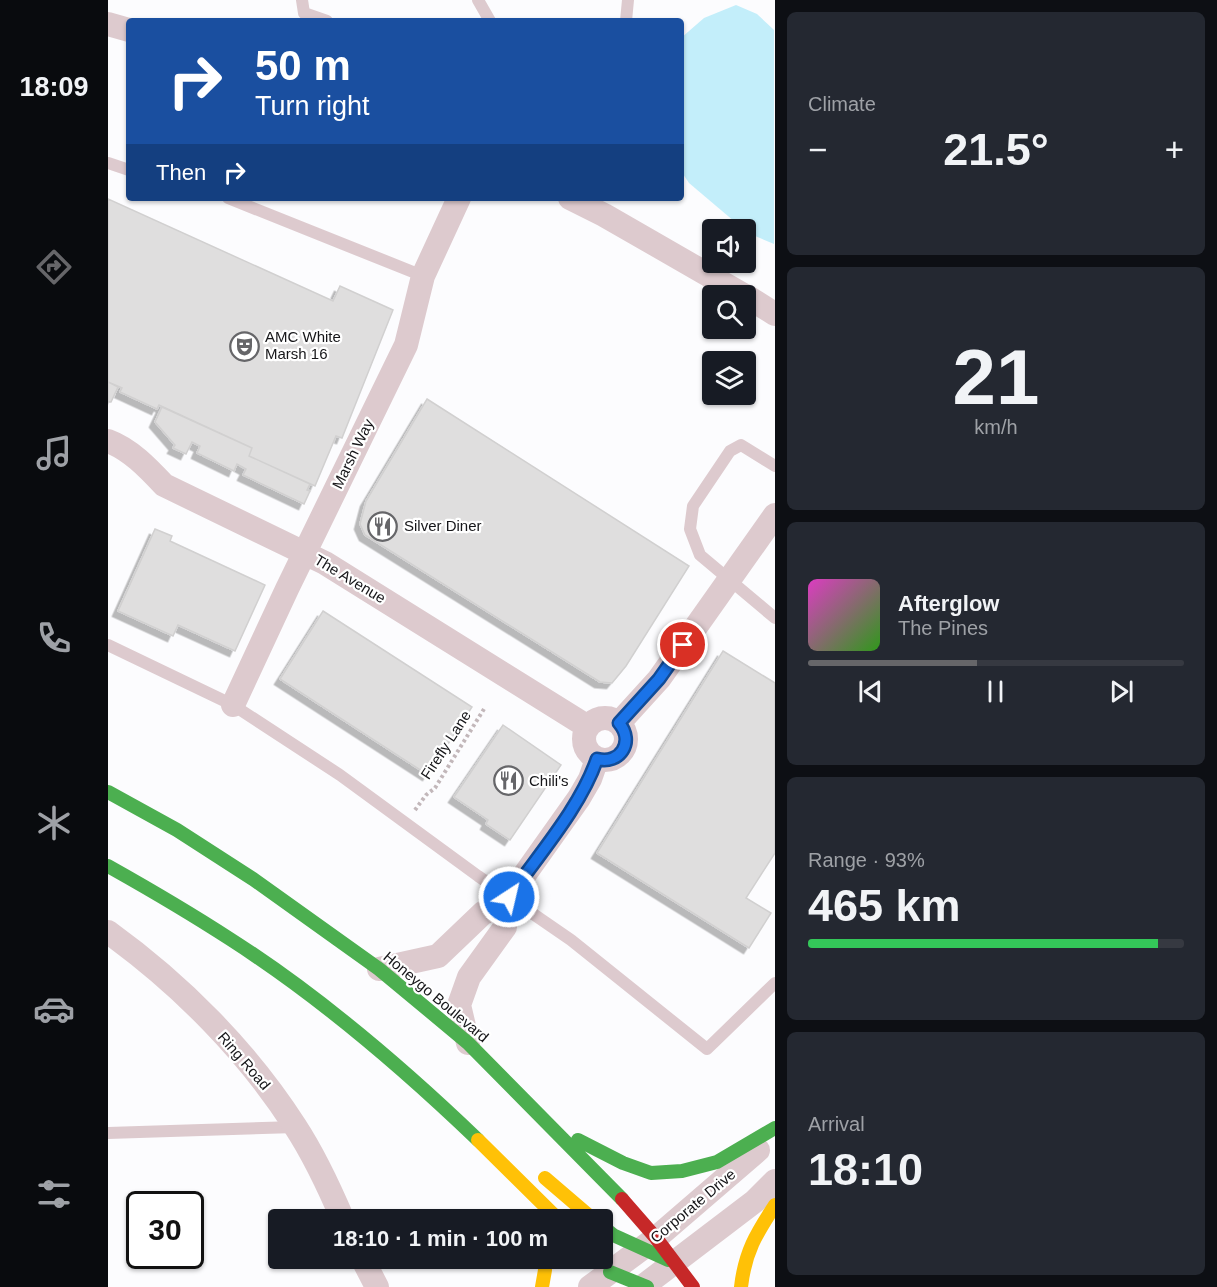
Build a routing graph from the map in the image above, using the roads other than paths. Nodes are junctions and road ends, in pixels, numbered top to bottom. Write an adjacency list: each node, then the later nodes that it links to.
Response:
1 (302, 0): 4 (lane)
2 (478, 0): 5 (lane)
3 (626, 0): 6 (lane)
4 (318, 18)
5 (488, 18)
6 (626, 18)
7 (108, 24): 8 (street)
8 (126, 29)
9 (108, 164): 10 (lane)
10 (126, 169)
11 (236, 201): 14 (lane)
12 (458, 201): 14 (street, Marsh Way)
13 (576, 201): 15 (street)
14 (423, 276): 21 (street, Marsh Way)
15 (726, 285)
16 (756, 303): 17 (street)
17 (774, 314)
18 (108, 441): 21 (street, The Avenue)
19 (774, 466): 22 (lane)
20 (774, 515): 22 (street)
21 (305, 553): 25 (street, Marsh Way); 27 (street, The Avenue)
22 (729, 580): 23 (lane); 26 (street)
23 (774, 618)
24 (108, 645): 25 (lane)
25 (233, 705): 31 (lane)
26 (619, 723): 27 (street); 28 (street)
27 (588, 727): 28 (street)
28 (597, 759): 31 (street)
29 (108, 792): 33 (main road, Honeygo Boulevard)
30 (108, 866): 36 (main road)
31 (506, 901): 33 (street); 34 (lane); 35 (street)
32 (108, 932): 38 (street, Ring Road)
33 (379, 969): 35 (main road, Honeygo Boulevard)
34 (774, 983)
35 (468, 1043): 37 (main road, Honeygo Boulevard)
36 (398, 1066): 40 (main road); 44 (main road)
37 (549, 1124): 39 (main road); 52 (main road, Honeygo Boulevard)
38 (296, 1127): 41 (lane); 47 (street, Ring Road)
39 (774, 1128)
40 (488, 1131)
41 (108, 1133)
42 (774, 1136): 52 (street, Corporate Drive)
43 (531, 1166): 50 (main road)
44 (517, 1177): 48 (main road); 49 (main road)
45 (774, 1181): 53 (street)
46 (774, 1205): 61 (main road)
47 (338, 1209)
48 (532, 1209)
49 (548, 1209)
50 (581, 1209)
51 (613, 1235): 52 (main road)
52 (649, 1244): 53 (main road); 56 (street, Corporate Drive)
53 (675, 1263): 56 (street); 60 (main road)
54 (368, 1269): 57 (street)
55 (545, 1269): 58 (main road)
56 (629, 1281): 59 (street)
57 (377, 1287)
58 (542, 1287)
59 (590, 1287)
60 (693, 1287)
61 (741, 1287)

